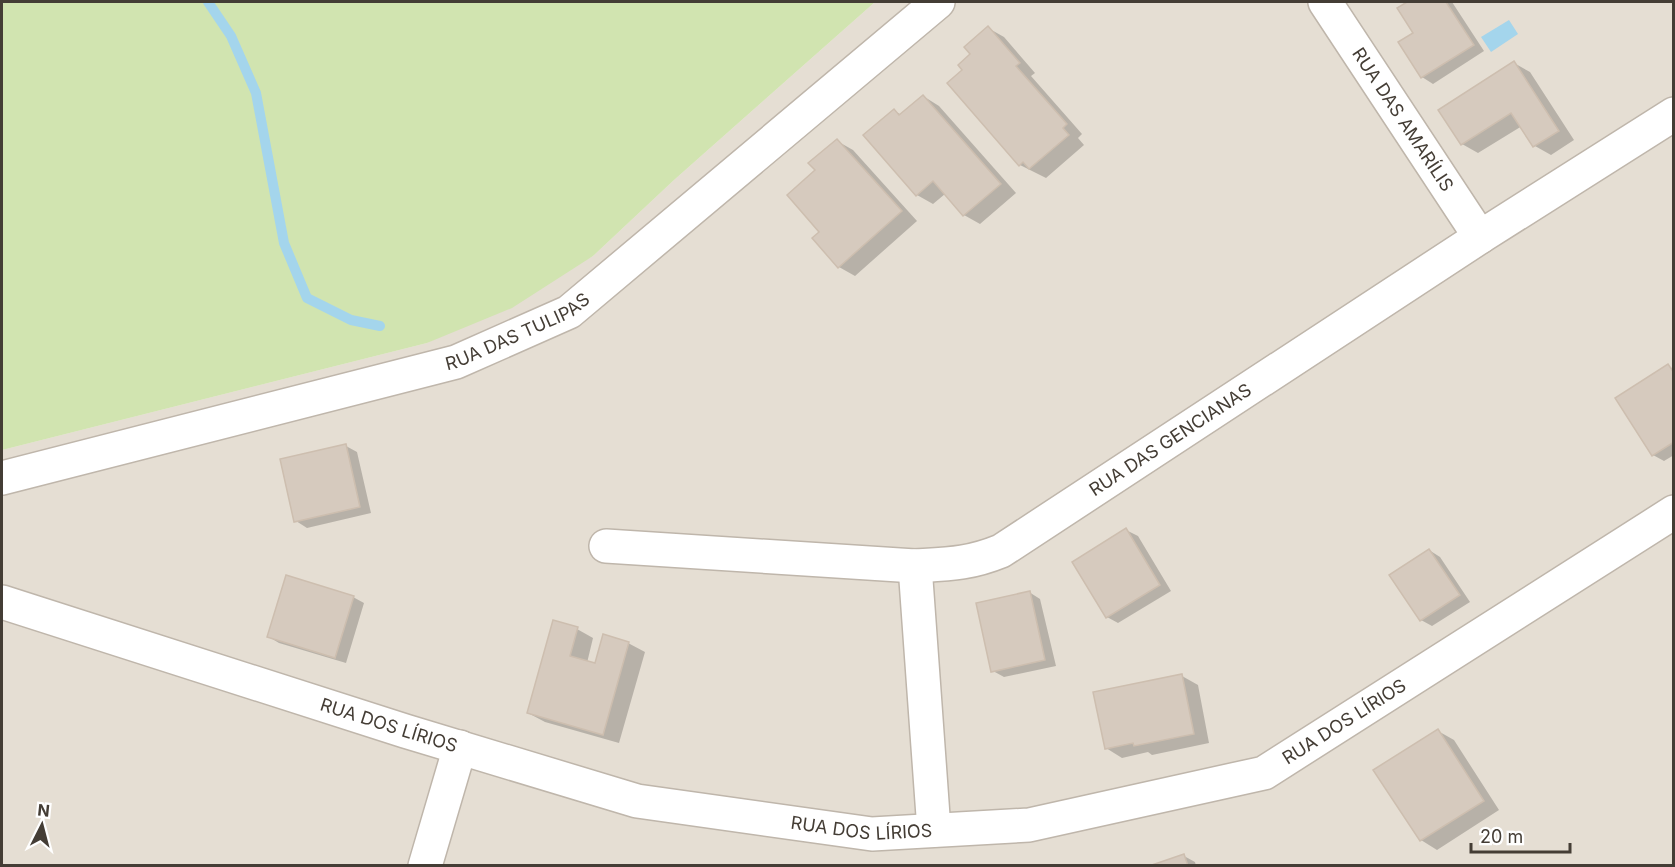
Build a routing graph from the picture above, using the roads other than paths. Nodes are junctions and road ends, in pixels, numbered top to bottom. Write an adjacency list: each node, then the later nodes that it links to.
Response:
1 (938, 2): 5 (street, RUA DAS TULIPAS)
2 (1339, 7): 4 (street, RUA DAS AMARÍLIS)
3 (1674, 114): 4 (street, RUA DAS GENCIANAS)
4 (1480, 237): 8 (street, RUA DAS GENCIANAS)
5 (2, 478)
6 (1674, 512): 11 (street, RUA DOS LÍRIOS)
7 (606, 546): 8 (street, RUA DAS GENCIANAS)
8 (915, 566): 11 (street)
9 (2, 602): 10 (street, RUA DOS LÍRIOS)
10 (460, 747): 11 (street, RUA DOS LÍRIOS); 12 (street)
11 (934, 830)
12 (425, 866)

